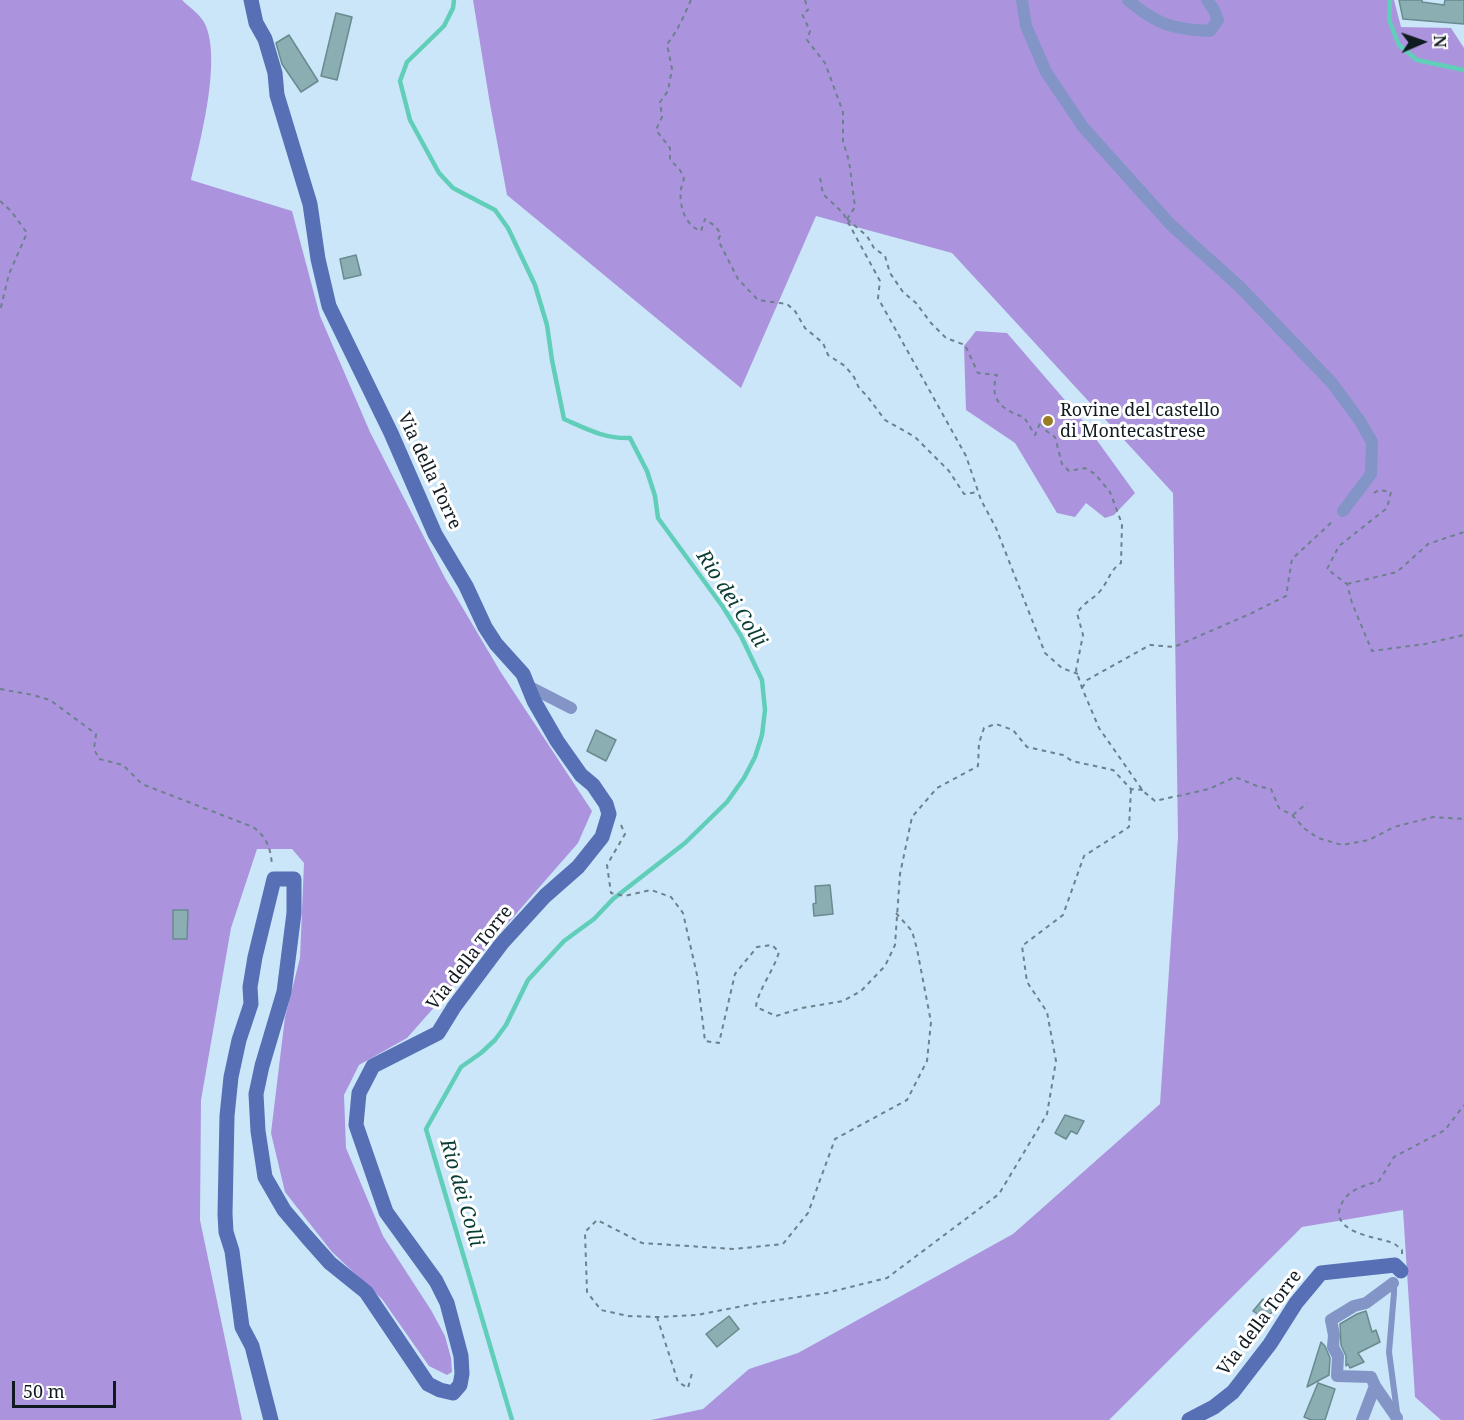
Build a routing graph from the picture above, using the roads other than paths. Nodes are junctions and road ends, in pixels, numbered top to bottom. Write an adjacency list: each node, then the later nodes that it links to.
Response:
1 (251, 0): 6 (street, Via della Torre)
2 (1022, 0): 5 (street)
3 (1128, 0): 4 (street)
4 (1207, 0)
5 (1343, 511)
6 (528, 686): 7 (street); 11 (street, Via della Torre)
7 (571, 708)
8 (1397, 1277): 9 (street); 10 (lane); 12 (street, Via della Torre)
9 (1375, 1386): 10 (street); 13 (street)
10 (1397, 1418)
11 (271, 1420)
12 (1189, 1420)
13 (1362, 1420)

